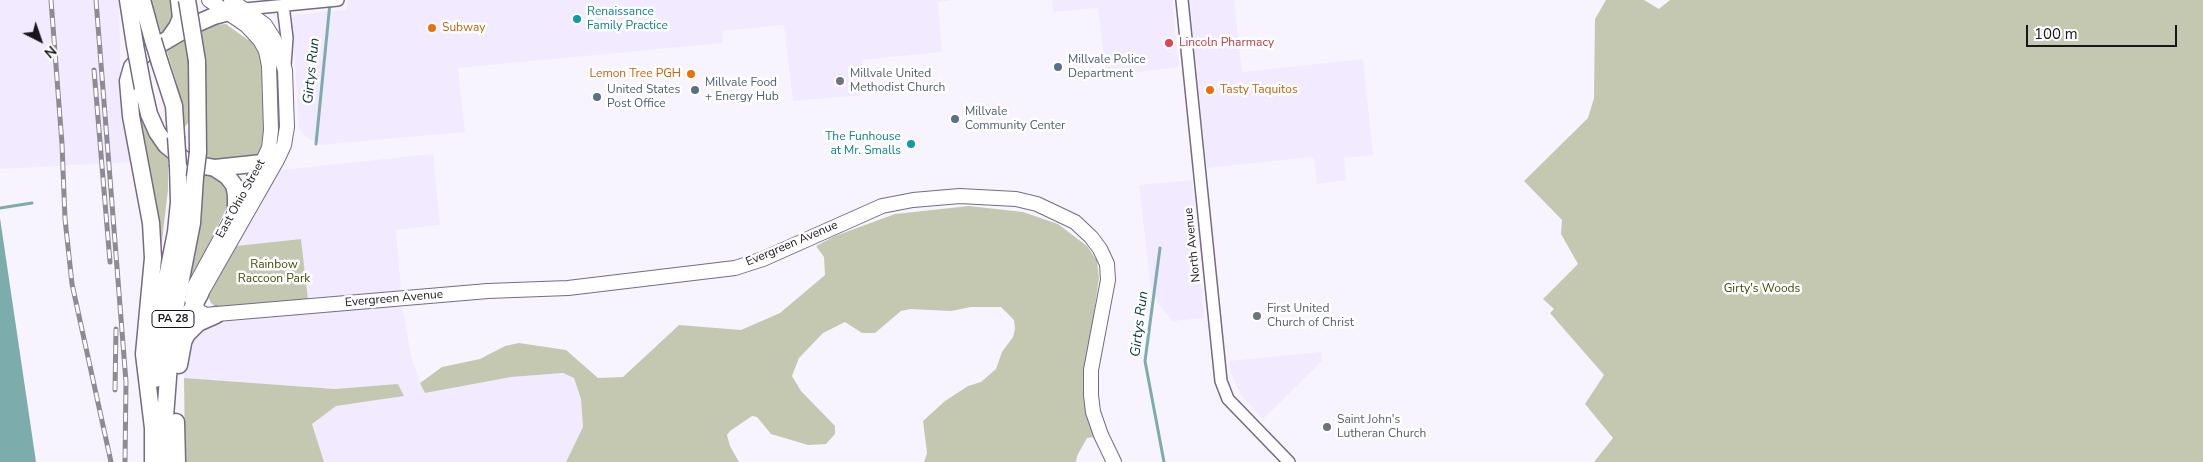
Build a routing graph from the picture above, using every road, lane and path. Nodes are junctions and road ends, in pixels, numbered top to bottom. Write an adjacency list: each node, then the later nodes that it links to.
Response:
1 (128, 0): 13 (highway, bridge)
2 (142, 0): 10 (highway, PA 28)
3 (179, 0): 10 (highway)
4 (187, 0): 20 (highway, PA 28, bridge)
5 (209, 0): 9 (main road, East Ohio Street)
6 (338, 0): 8 (street)
7 (1182, 0): 23 (street, North Avenue)
8 (283, 5): 9 (street); 11 (street)
9 (235, 7): 10 (highway); 11 (main road, East Ohio Street); 12 (main road, East Ohio Street)
10 (161, 39): 18 (highway, PA 28, bridge); 18 (highway)
11 (285, 70): 15 (main road, East Ohio Street)
12 (262, 163): 13 (highway); 14 (main road, East Ohio Street)
13 (215, 168): 14 (highway)
14 (236, 209): 15 (main road, East Ohio Street)
15 (197, 299): 16 (main road); 17 (highway)
16 (216, 315): 17 (highway); 22 (main road, Evergreen Avenue)
17 (181, 346): 21 (highway)
18 (153, 428): 19 (highway, PA 28)
19 (153, 462)
20 (165, 462)
21 (177, 462)
22 (1114, 462)
23 (1289, 462)

